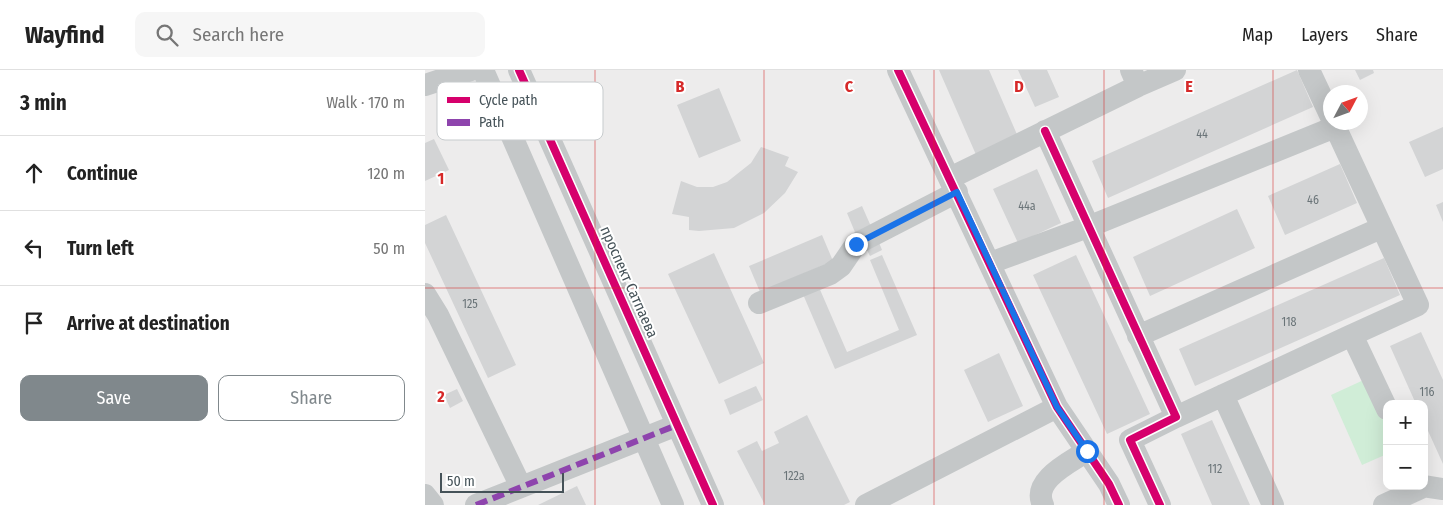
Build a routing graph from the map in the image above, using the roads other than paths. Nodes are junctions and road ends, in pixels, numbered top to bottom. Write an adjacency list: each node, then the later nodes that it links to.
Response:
1 (471, 70): 10 (street)
2 (483, 70): 8 (street)
3 (519, 70): 9 (street, проспект Сатпаева)
4 (898, 70): 17 (street)
5 (1175, 70): 7 (street)
6 (1309, 70): 11 (street)
7 (1134, 78): 14 (street)
8 (488, 82)
9 (524, 82)
10 (425, 85)
11 (1323, 100)
12 (1323, 126): 18 (street)
13 (1337, 130): 19 (street)
14 (1045, 131): 17 (street); 18 (street)
15 (513, 140): 30 (street)
16 (550, 140): 29 (street, проспект Сатпаева)
17 (953, 185): 20 (street); 22 (street)
18 (1088, 227): 20 (street); 23 (street)
19 (1381, 228): 23 (street); 24 (street)
20 (990, 263): 27 (street)
21 (425, 294): 32 (street)
22 (759, 303)
23 (1138, 336): 28 (street)
24 (1352, 336): 25 (street); 26 (street)
25 (1223, 395): 28 (street); 45 (street)
26 (1383, 401)
27 (1057, 407): 31 (street); 41 (street)
28 (1176, 417): 44 (street)
29 (677, 425): 30 (street); 40 (street, проспект Сатпаева)
30 (643, 438): 32 (street); 39 (street)
31 (1087, 451): 42 (street); 43 (street)
32 (521, 487): 38 (street)
33 (1428, 488): 34 (street)
34 (1443, 489)
35 (1416, 490): 46 (street)
36 (425, 495): 37 (street)
37 (433, 505)
38 (476, 505)
39 (673, 505)
40 (713, 505)
41 (866, 505)
42 (1043, 505)
43 (1119, 505)
44 (1160, 505)
45 (1273, 505)
46 (1384, 505)

